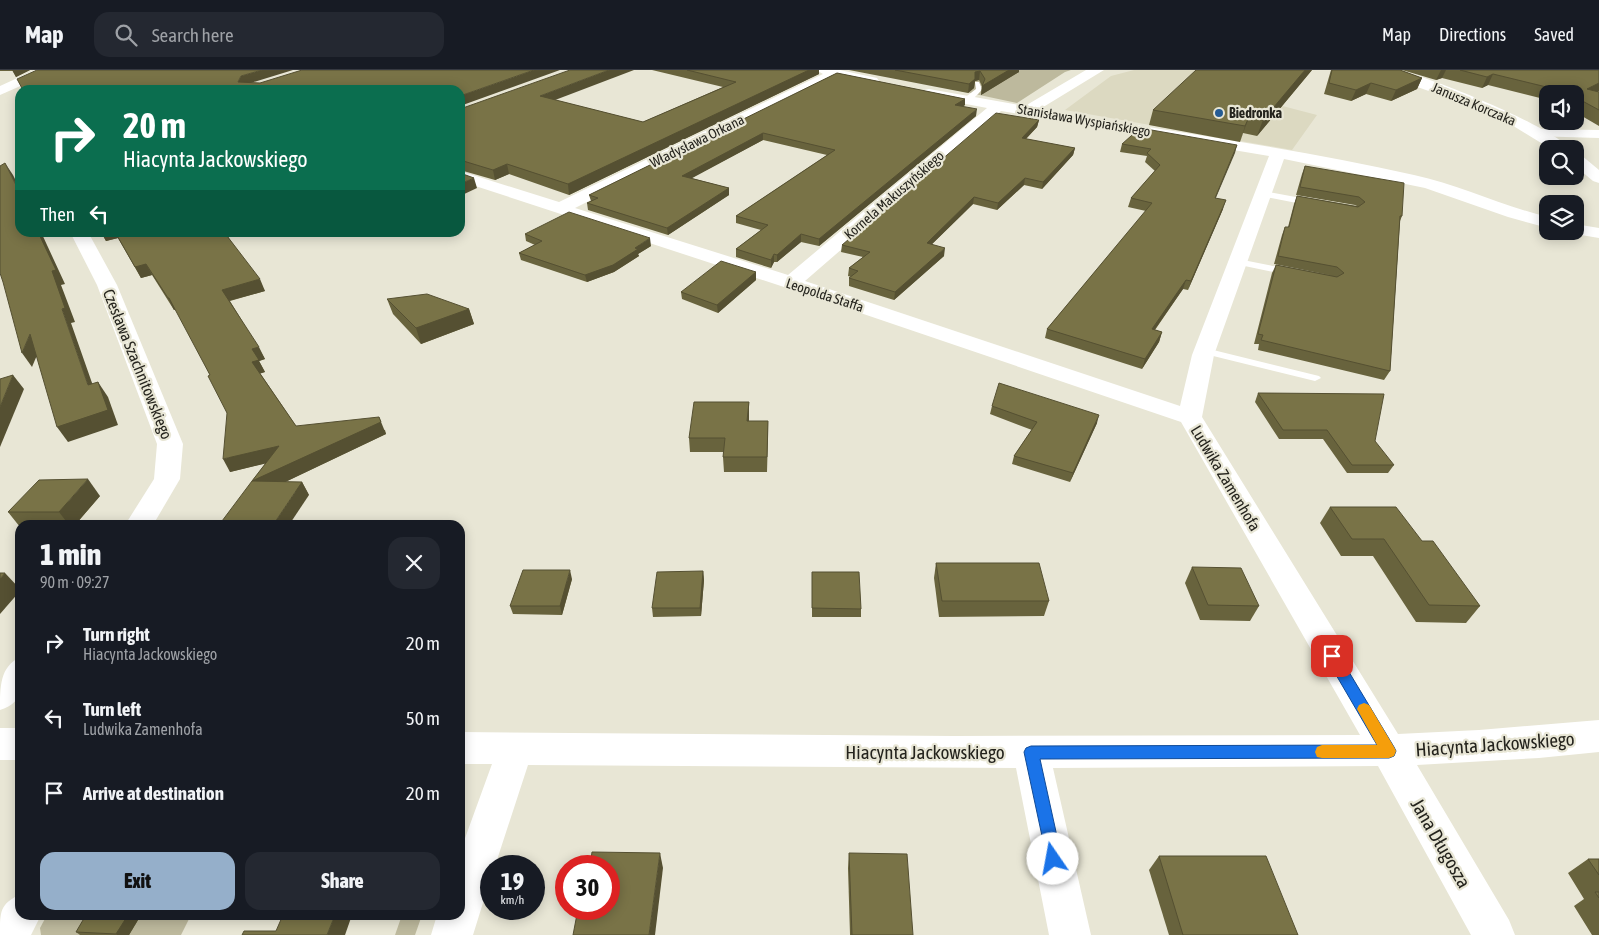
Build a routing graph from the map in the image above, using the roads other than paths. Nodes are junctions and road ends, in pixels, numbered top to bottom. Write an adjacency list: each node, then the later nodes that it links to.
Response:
1 (45, 70): 7 (street)
2 (1383, 70): 12 (street, Janusza Korczaka)
3 (829, 71): 6 (street); 21 (street, Władysława Orkana)
4 (1092, 71): 11 (street)
5 (977, 82): 9 (lane)
6 (890, 86)
7 (0, 91)
8 (918, 91): 9 (street, Stanisława Wyspiańskiego)
9 (965, 100): 10 (street, Stanisława Wyspiańskiego)
10 (998, 106): 11 (street, Stanisława Wyspiańskiego); 28 (street, Kornela Makuszyńskiego)
11 (1027, 111): 15 (street, Stanisława Wyspiańskiego)
12 (1536, 133): 13 (street); 14 (street, Janusza Korczaka)
13 (1599, 134)
14 (1547, 140)
15 (1278, 154): 19 (street, Ludwika Zamenhofa); 22 (street, Stanisława Wyspiańskiego)
16 (1584, 166): 18 (street)
17 (465, 178): 21 (street, Leopolda Staffa)
18 (1599, 178)
19 (1264, 194): 20 (lane); 26 (street, Ludwika Zamenhofa)
20 (1318, 204)
21 (559, 209): 28 (street, Leopolda Staffa)
22 (1539, 221)
23 (1584, 230): 24 (street)
24 (1599, 233)
25 (82, 237): 32 (street, Czesława Szachnitowskiego)
26 (1238, 262): 27 (lane); 29 (street, Ludwika Zamenhofa)
27 (1304, 275)
28 (791, 283): 31 (street, Leopolda Staffa)
29 (1205, 351): 30 (lane); 31 (street, Ludwika Zamenhofa)
30 (1315, 378)
31 (1190, 418): 40 (street, Ludwika Zamenhofa)
32 (142, 520)
33 (15, 677): 34 (street)
34 (0, 696)
35 (1599, 736): 40 (street, Hiacynta Jackowskiego)
36 (0, 744): 37 (street)
37 (15, 744)
38 (465, 748): 39 (street, Hiacynta Jackowskiego)
39 (515, 748): 41 (street, Hiacynta Jackowskiego); 42 (street)
40 (1389, 751): 41 (street, Hiacynta Jackowskiego); 48 (street, Jana Długosza)
41 (1031, 752): 47 (street)
42 (465, 895)
43 (17, 920): 45 (street)
44 (456, 920): 46 (street)
45 (7, 935)
46 (452, 935)
47 (1070, 935)
48 (1494, 935)

